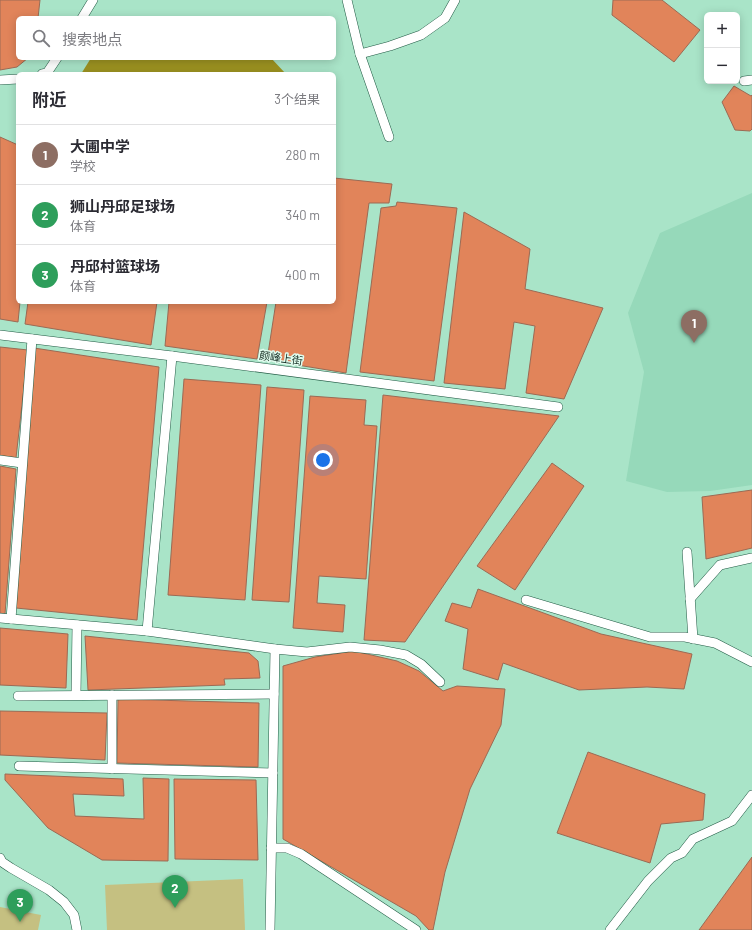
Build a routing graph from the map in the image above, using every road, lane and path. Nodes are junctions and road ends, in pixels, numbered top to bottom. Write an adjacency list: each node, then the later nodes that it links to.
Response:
1 (93, 0): 4 (street)
2 (347, 0): 5 (street)
3 (455, 0): 5 (street)
4 (83, 16)
5 (360, 54): 10 (street)
6 (56, 60): 7 (street)
7 (48, 72)
8 (16, 79): 9 (street)
9 (0, 80)
10 (389, 137)
11 (0, 335): 12 (street, 颜峰上街)
12 (32, 339): 13 (street, 颜峰上街); 16 (street)
13 (172, 356): 14 (street, 颜峰上街); 24 (street)
14 (558, 407)
15 (0, 460): 16 (street)
16 (22, 463): 22 (street)
17 (687, 552): 19 (street)
18 (752, 558): 19 (street)
19 (690, 598): 25 (street)
20 (526, 600): 25 (street)
21 (0, 618): 22 (street)
22 (11, 619): 23 (street)
23 (77, 625): 24 (street); 30 (street)
24 (147, 631): 26 (street)
25 (693, 639): 27 (street)
26 (275, 649): 28 (street); 29 (street)
27 (752, 662)
28 (440, 682)
29 (274, 694): 31 (street); 35 (street)
30 (76, 695): 31 (street); 32 (street)
31 (112, 695): 34 (street)
32 (18, 696)
33 (19, 766): 34 (street)
34 (112, 769): 35 (street)
35 (273, 773): 37 (street)
36 (752, 795): 42 (street)
37 (271, 848): 40 (street); 41 (street)
38 (0, 858): 39 (street)
39 (77, 930)
40 (270, 930)
41 (416, 930)
42 (610, 930)

